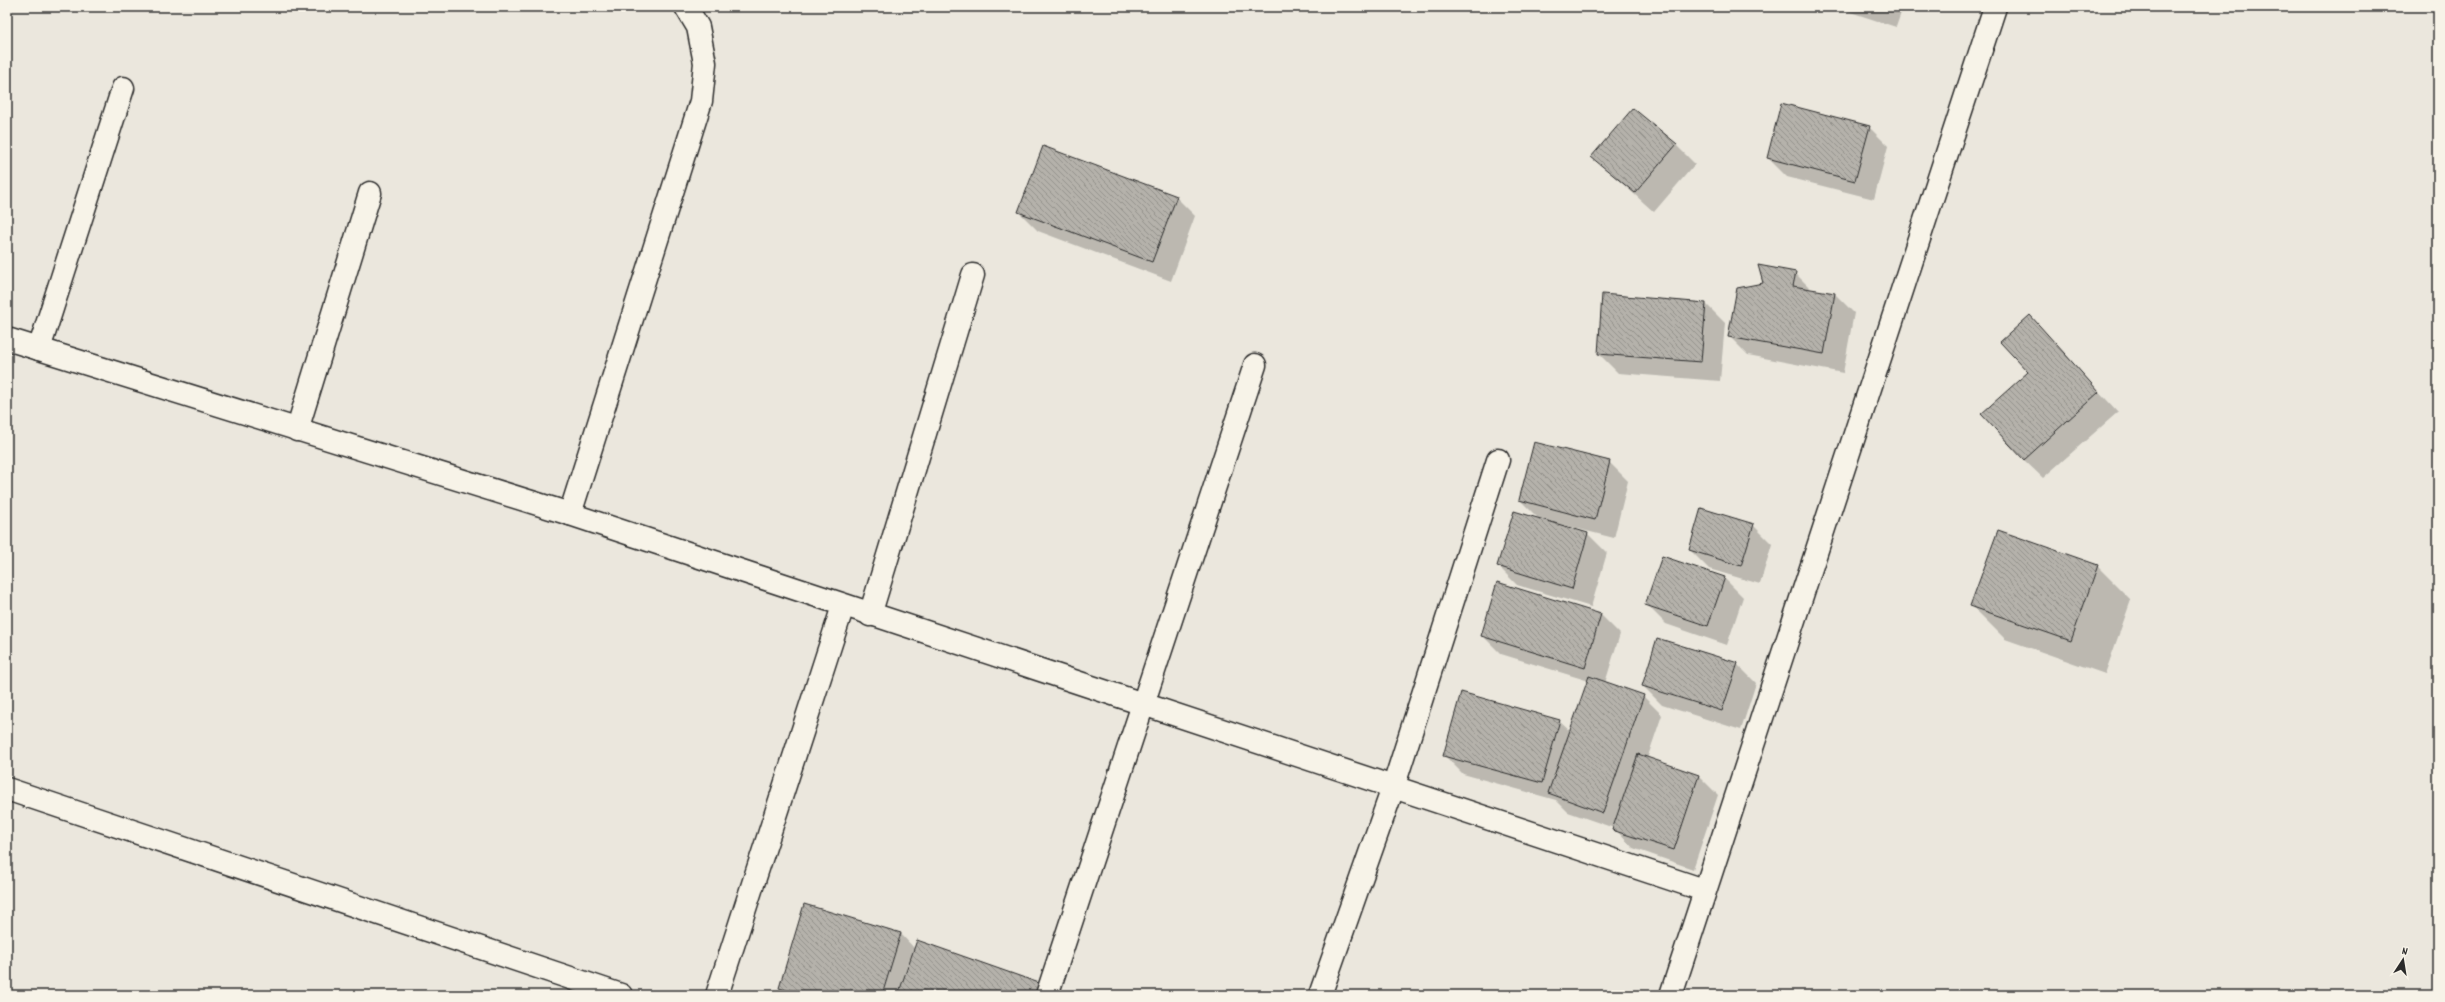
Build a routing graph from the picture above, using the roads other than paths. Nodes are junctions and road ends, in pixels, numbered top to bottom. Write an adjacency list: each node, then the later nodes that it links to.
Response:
1 (686, 7): 11 (street)
2 (1995, 7): 17 (street)
3 (123, 88): 7 (street)
4 (370, 194): 9 (street)
5 (973, 275): 13 (street)
6 (7, 339): 7 (street)
7 (39, 349): 9 (street)
8 (1255, 365): 14 (street)
9 (297, 430): 11 (street)
10 (1498, 460): 15 (street)
11 (570, 514): 12 (street)
12 (843, 606): 13 (street); 19 (street)
13 (870, 615): 14 (street)
14 (1142, 705): 15 (street); 20 (street)
15 (1393, 788): 17 (street); 21 (street)
16 (7, 789): 18 (street)
17 (1704, 890): 22 (street)
18 (621, 995)
19 (716, 995)
20 (1047, 995)
21 (1320, 995)
22 (1672, 995)

